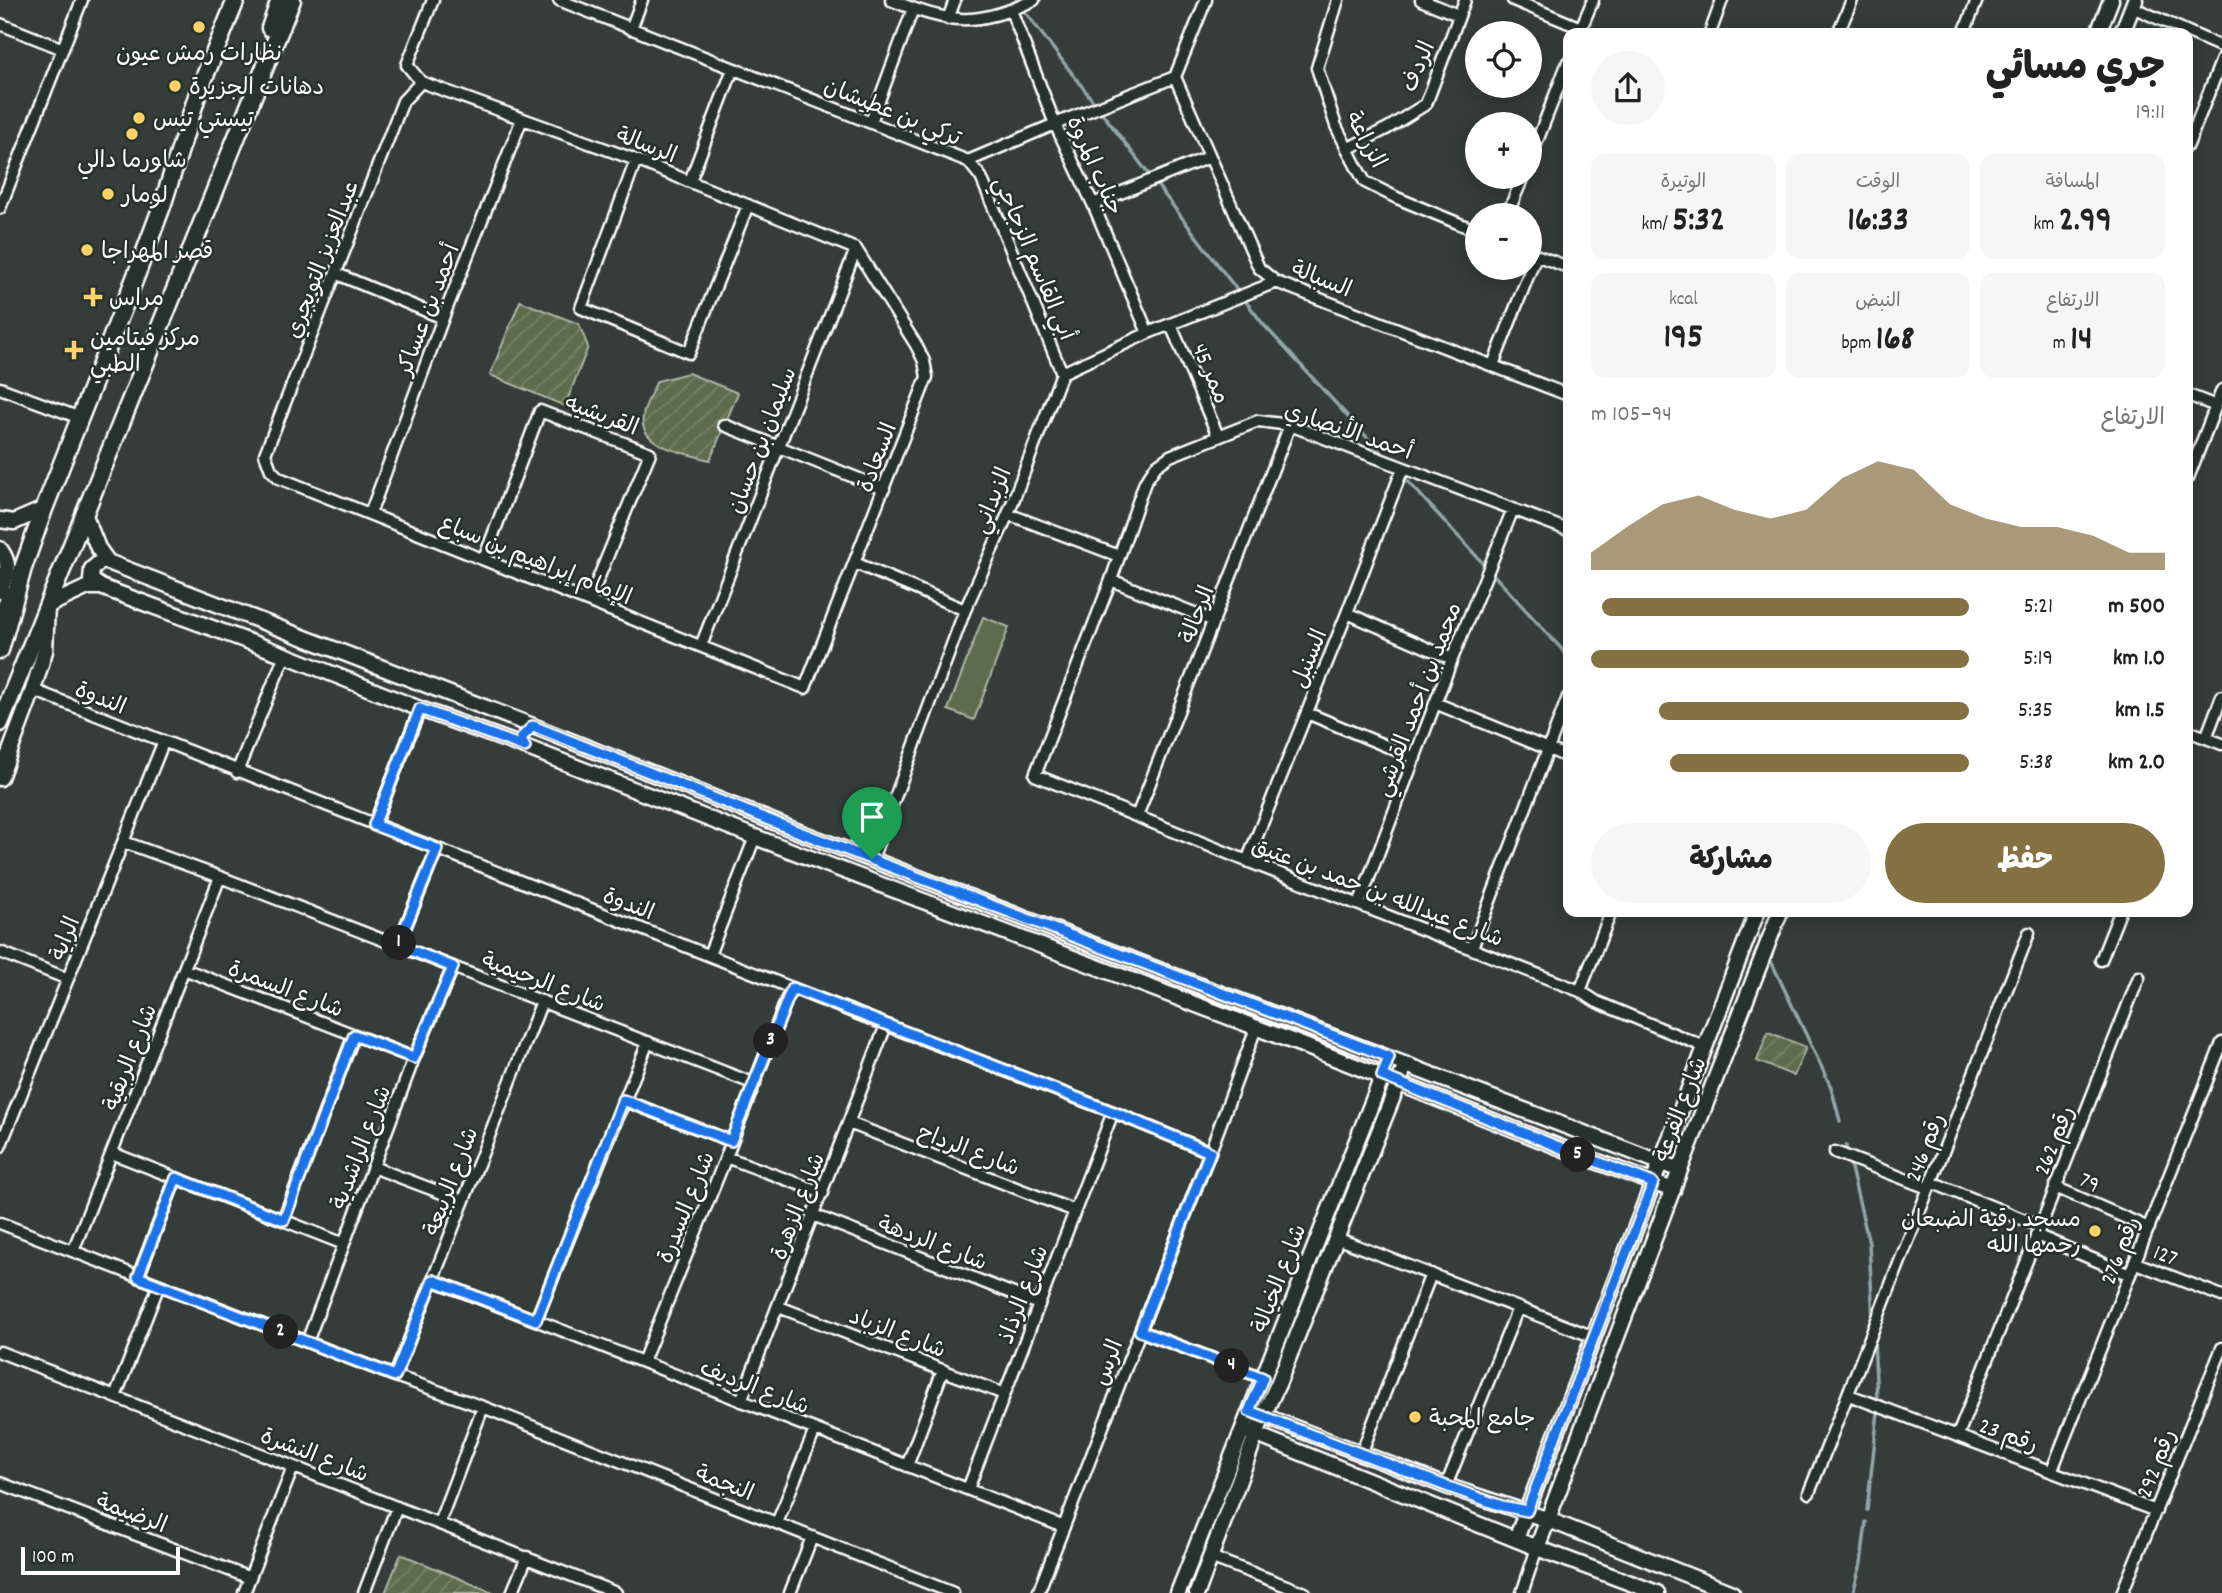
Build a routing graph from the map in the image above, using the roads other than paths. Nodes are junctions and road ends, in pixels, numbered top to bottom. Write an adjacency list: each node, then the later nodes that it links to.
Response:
1 (82, 0): 38 (street)
2 (239, 0): 75 (main road)
3 (280, 0): 46 (main road)
4 (292, 0): 46 (main road)
5 (433, 0): 43 (street)
6 (559, 0): 35 (street, تركي بن عطيشان)
7 (642, 0): 35 (street)
8 (891, 0): 22 (street)
9 (955, 0): 25 (street)
10 (1034, 0): 23 (street)
11 (1206, 0): 42 (street)
12 (1338, 0): 50 (street, الزراعة)
13 (1421, 0): 24 (street)
14 (1465, 0): 24 (street, الردف)
15 (1513, 0): 27 (street)
16 (1593, 0): 28 (street)
17 (1722, 0): 29 (street)
18 (1852, 0): 30 (street)
19 (1977, 0): 31 (street)
20 (2111, 0): 32 (street)
21 (2133, 4): 33 (street); 34 (street)
22 (913, 9): 25 (street); 45 (street)
23 (1011, 10): 25 (street); 47 (street, جناب المروة)
24 (1458, 15): 50 (street, الردف)
25 (948, 19)
26 (0, 24): 38 (street)
27 (1574, 28)
28 (1581, 28)
29 (1712, 28)
30 (1840, 28)
31 (1966, 28)
32 (2100, 28)
33 (2124, 28)
34 (2183, 28)
35 (631, 29): 40 (street, تركي بن عطيشان)
36 (2193, 33): 37 (street)
37 (2222, 47)
38 (62, 49): 57 (street)
39 (2222, 59): 49 (street)
40 (733, 69): 45 (street, تركي بن عطيشان); 54 (street)
41 (1563, 75): 48 (street)
42 (1175, 77): 47 (street, تركي بن عطيشان); 51 (street, السبالة)
43 (421, 82): 44 (street, الرسالة); 62 (street, عبدالعزيز التويجري)
44 (522, 119): 52 (street, الرسالة); 65 (street, أحمد بن عساكر)
45 (871, 122): 53 (street, تركي بن عطيشان)
46 (241, 124): 86 (main road)
47 (1055, 124): 53 (street, تركي بن عطيشان); 55 (street, جناب المروة)
48 (1542, 128)
49 (2193, 132)
50 (1347, 149): 58 (street, الزراعة)
51 (1209, 157): 55 (street); 64 (street, السبالة)
52 (636, 160): 54 (street, الرسالة); 56 (street)
53 (968, 161): 69 (street, أبي القاسم الزجاجي)
54 (690, 181): 56 (street, الرسالة)
55 (1093, 204): 67 (street, جناب المروة)
56 (748, 205): 59 (street, الرسالة)
57 (0, 208)
58 (1465, 226)
59 (856, 249): 79 (street, سليمان بن حسان); 83 (street, السعادة)
60 (1542, 257): 61 (street)
61 (1563, 265)
62 (337, 274): 65 (street); 80 (street, عبدالعزيز التويجري)
63 (1524, 280): 68 (street)
64 (1276, 282): 66 (street); 68 (street, السبالة)
65 (443, 318): 87 (street, أحمد بن عساكر)
66 (1171, 325): 67 (street); 78 (street, ممر 45)
67 (1148, 333): 69 (street)
68 (1493, 366): 72 (street, السبالة)
69 (1062, 373): 88 (street, الزبداني)
70 (0, 388): 75 (street)
71 (2222, 390): 74 (street)
72 (1563, 393)
73 (2193, 397): 74 (street)
74 (2216, 406): 81 (street)
75 (80, 418): 84 (main road)
76 (724, 425): 79 (street)
77 (1290, 425): 78 (street, أحمد الأنصاري); 82 (street, أحمد الأنصاري); 105 (street, الرحالة)
78 (1218, 436): 92 (street, أحمد الأنصاري)
79 (779, 446): 83 (street); 106 (street, سليمان بن حسان)
80 (265, 454): 87 (street, الإمام إبراهيم بن سباع)
81 (2193, 465)
82 (1403, 468): 85 (street, أحمد الأنصاري); 103 (street, السنبل)
83 (884, 489): 95 (street, السعادة)
84 (44, 509): 89 (street); 96 (main road)
85 (1513, 509): 90 (street, أحمد الأنصاري); 109 (street, محمد بن أحمد القرشي)
86 (84, 513): 94 (street); 101 (main road)
87 (370, 514): 93 (street, الإمام إبراهيم بن سباع)
88 (1008, 514): 92 (street); 102 (street, الزبداني)
89 (0, 520)
90 (1563, 528)
91 (0, 549): 99 (street)
92 (1119, 556): 97 (street, أحمد الأنصاري)
93 (484, 559): 100 (street, الإمام إبراهيم بن سباع); 100 (street, القريشيه)
94 (108, 562): 98 (street); 117 (street)
95 (855, 563): 102 (street); 110 (street, السعادة)
96 (23, 568): 104 (street); 107 (main road)
97 (1111, 580): 105 (street); 130 (street, أحمد الأنصاري)
98 (101, 587): 101 (street); 108 (street)
99 (0, 591)
100 (589, 601): 106 (street, الإمام إبراهيم بن سباع)
101 (47, 606): 111 (street); 118 (main road)
102 (965, 610): 137 (street, الزبداني)
103 (1347, 613): 109 (street); 116 (street, السنبل)
104 (0, 616)
105 (1213, 621): 132 (street, الرحالة)
106 (701, 646): 110 (street, الإمام إبراهيم بن سباع)
107 (0, 650)
108 (285, 655): 114 (street); 129 (street)
109 (1452, 659): 113 (street, محمد بن أحمد القرشي)
110 (805, 688)
111 (33, 690): 123 (street, الندوة); 131 (street)
112 (2222, 696): 122 (street)
113 (1435, 703): 126 (street); 128 (street, محمد بن أحمد القرشي)
114 (420, 709): 121 (street); 133 (street)
115 (1563, 709): 126 (street)
116 (1307, 713): 128 (street); 138 (street, السنبل)
117 (504, 715): 119 (street); 121 (street)
118 (0, 723)
119 (533, 726): 125 (street); 137 (street)
120 (2193, 733): 122 (street)
121 (494, 736): 125 (street)
122 (2206, 738): 124 (street)
123 (163, 743): 129 (street, الندوة); 135 (street, الراية)
124 (2222, 744)
125 (525, 747): 134 (street)
126 (1547, 749): 127 (street); 147 (street)
127 (1563, 755)
128 (1415, 758): 140 (street, محمد بن أحمد القرشي)
129 (237, 772): 133 (street, الندوة)
130 (1035, 775): 132 (street, شارع عبدالله بن حمد بن عتيق)
131 (0, 778)
132 (1137, 816): 138 (street, شارع عبدالله بن حمد بن عتيق)
133 (374, 825): 136 (street, الندوة)
134 (755, 837): 149 (street); 159 (street)
135 (124, 842): 139 (street, شارع الرحيمية); 154 (street, الراية)
136 (437, 849): 146 (street); 149 (street, الندوة)
137 (872, 859): 164 (street)
138 (1247, 861): 140 (street, شارع عبدالله بن حمد بن عتيق)
139 (220, 877): 146 (street, شارع الرحيمية); 152 (street, شارع الربقية)
140 (1359, 904): 147 (street, شارع عبدالله بن حمد بن عتيق)
141 (1609, 917): 156 (street)
142 (1755, 917): 163 (street, شارع الفرعة)
143 (1778, 917): 184 (street, شارع الفرعة)
144 (2118, 917): 150 (street)
145 (2029, 933): 188 (street, رقم 246)
146 (398, 945): 151 (street, شارع الرحيمية)
147 (1472, 948): 156 (street, شارع عبدالله بن حمد بن عتيق)
148 (0, 952): 154 (street)
149 (709, 956): 155 (street, الندوة)
150 (2101, 960)
151 (453, 967): 157 (street, شارع الرحيمية); 165 (street, شارع الراشدية)
152 (184, 969): 160 (street, شارع السمرة); 180 (street, شارع الربقية)
153 (2139, 977): 189 (street, رقم 262)
154 (68, 979): 176 (street, الراية)
155 (792, 988): 158 (street, الندوة); 169 (street, شارع السدرة)
156 (1580, 991): 163 (street, شارع عبدالله بن حمد بن عتيق)
157 (542, 1001): 161 (street, شارع الرحيمية); 192 (street, شارع الربيعة)
158 (886, 1025): 172 (street, الندوة); 174 (street, شارع الزهرة)
159 (1256, 1028): 167 (street); 178 (street, الرس)
160 (354, 1035): 165 (street, شارع السمرة); 195 (street)
161 (648, 1042): 169 (street, شارع الرحيمية); 170 (street)
162 (2222, 1043): 197 (street, رقم 276)
163 (1705, 1047): 182 (street, شارع الفرعة)
164 (1389, 1057): 166 (street); 167 (street, شارع الخيالة)
165 (414, 1058): 183 (street, شارع الراشدية)
166 (1406, 1064): 168 (street, شارع الخيالة); 177 (street)
167 (1382, 1076): 168 (street); 171 (street, شارع الخيالة)
168 (1399, 1082): 173 (street, شارع الخيالة); 185 (street)
169 (755, 1084): 175 (street, شارع السدرة)
170 (623, 1100): 175 (street); 212 (street)
171 (1371, 1103): 173 (street); 222 (street, شارع الخيالة)
172 (1113, 1112): 178 (street, الندوة); 193 (street, شارع الرذاذ)
173 (1385, 1116): 199 (street, شارع الخيالة)
174 (849, 1123): 191 (street, شارع الزهرة); 193 (street, شارع الرداح)
175 (731, 1141): 181 (street, شارع السدرة)
176 (0, 1147)
177 (1626, 1149): 182 (street); 185 (street)
178 (1210, 1152): 213 (street, الرس)
179 (1835, 1152): 188 (street)
180 (112, 1153): 186 (street); 201 (street, شارع الربقية)
181 (726, 1157): 191 (street); 218 (street, شارع السدرة)
182 (1660, 1163): 184 (street); 187 (street, شارع الفرعة)
183 (373, 1167): 192 (street); 200 (street, شارع الراشدية)
184 (1680, 1170): 190 (street, شارع الفرعة)
185 (1620, 1171): 187 (street)
186 (176, 1178): 195 (street); 205 (street)
187 (1653, 1183): 190 (street); 214 (street, شارع الفرعة)
188 (1930, 1185): 198 (street); 225 (street, رقم 246)
189 (2055, 1187): 197 (street, 79); 198 (street, رقم 262)
190 (1672, 1190): 246 (street, شارع الفرعة)
191 (823, 1193): 194 (street, شارع الزهرة)
192 (463, 1201): 206 (street, شارع الربيعة)
193 (1075, 1210): 209 (street, شارع الرذاذ)
194 (813, 1215): 209 (street, شارع الردهة); 210 (street, شارع الزهرة)
195 (284, 1220): 200 (street)
196 (0, 1223): 201 (street, النجمة)
197 (2149, 1228): 202 (street, رقم 276)
198 (2037, 1231): 204 (street); 232 (street, رقم 262)
199 (1336, 1238): 203 (street); 223 (street, شارع الخيالة)
200 (344, 1244): 215 (street, شارع الراشدية)
201 (74, 1251): 205 (street, النجمة)
202 (2136, 1264): 204 (street, رقم 276); 208 (street, 127)
203 (1431, 1274): 211 (street); 233 (street)
204 (2130, 1275): 237 (street, رقم 276)
205 (138, 1277): 207 (street, النجمة)
206 (433, 1280): 212 (street, شارع الرديف); 221 (street, شارع الربيعة)
207 (159, 1284): 215 (street, النجمة); 226 (street)
208 (2222, 1296)
209 (1039, 1304): 224 (street, شارع الرذاذ)
210 (779, 1307): 219 (street, شارع الزباد); 227 (street, شارع الزهرة)
211 (1518, 1308): 214 (street); 239 (street)
212 (536, 1320): 218 (street, شارع الرديف)
213 (1140, 1331): 222 (street); 249 (street, الرس)
214 (1594, 1337): 244 (street, شارع الفرعة)
215 (306, 1342): 221 (street, النجمة)
216 (2222, 1348): 220 (street, رقم 292)
217 (0, 1352): 226 (street, شارع النشرة)
218 (643, 1362): 227 (street, شارع الرديف)
219 (943, 1370): 224 (street, شارع الزباد); 234 (street)
220 (2218, 1372): 245 (street, رقم 292)
221 (395, 1376): 228 (street, النجمة)
222 (1262, 1380): 223 (street); 229 (street, شارع الخيالة)
223 (1278, 1384): 229 (street, شارع الخيالة)
224 (1004, 1394): 240 (street, شارع الرذاذ)
225 (1849, 1395): 232 (street, رقم 23); 241 (street, رقم 246)
226 (115, 1397): 236 (street, شارع النشرة)
227 (741, 1401): 230 (street, شارع الرديف)
228 (483, 1407): 247 (street); 248 (street, النجمة)
229 (1256, 1413): 231 (street, شارع الخيالة); 233 (street)
230 (815, 1430): 234 (street, شارع الرديف); 248 (street)
231 (1249, 1432): 235 (street, شارع الخيالة); 251 (street)
232 (1958, 1435): 237 (street, رقم 23)
233 (1361, 1454): 239 (street)
234 (907, 1466): 240 (street, شارع الرديف)
235 (1236, 1466): 257 (street, شارع الخيالة); 266 (street, شارع الخيالة)
236 (293, 1467): 243 (street, شارع النشرة); 258 (street)
237 (2052, 1470): 245 (street, رقم 23)
238 (0, 1483): 258 (street, الرضيمة)
239 (1446, 1486): 242 (street)
240 (968, 1489): 249 (street, شارع الرديف)
241 (1809, 1493)
242 (1502, 1506): 244 (street); 251 (street)
243 (397, 1507): 247 (street, شارع النشرة); 260 (street)
244 (1527, 1511): 246 (street); 253 (street, شارع الفرعة)
245 (2156, 1511): 272 (street, رقم 292)
246 (1549, 1520): 250 (street); 254 (street, شارع الفرعة)
247 (439, 1523): 256 (street, شارع النشرة)
248 (777, 1524): 252 (street, النجمة)
249 (1064, 1527): 265 (street, الرس)
250 (1566, 1528): 255 (street); 271 (street)
251 (1491, 1529): 253 (street)
252 (812, 1537): 263 (street); 264 (street, النجمة)
253 (1516, 1539): 254 (street)
254 (1537, 1548): 255 (street); 269 (street)
255 (1556, 1554): 270 (street)
256 (527, 1557): 261 (street); 262 (street, شارع النشرة)
257 (1210, 1557): 267 (street, شارع الخيالة); 268 (street)
258 (250, 1578): 259 (street)
259 (244, 1593)
260 (364, 1593)
261 (512, 1593)
262 (616, 1593)
263 (790, 1593)
264 (953, 1593)
265 (1038, 1593)
266 (1178, 1593)
267 (1197, 1593)
268 (1305, 1593)
269 (1522, 1593)
270 (1657, 1593)
271 (1732, 1593)
272 (2122, 1593)

